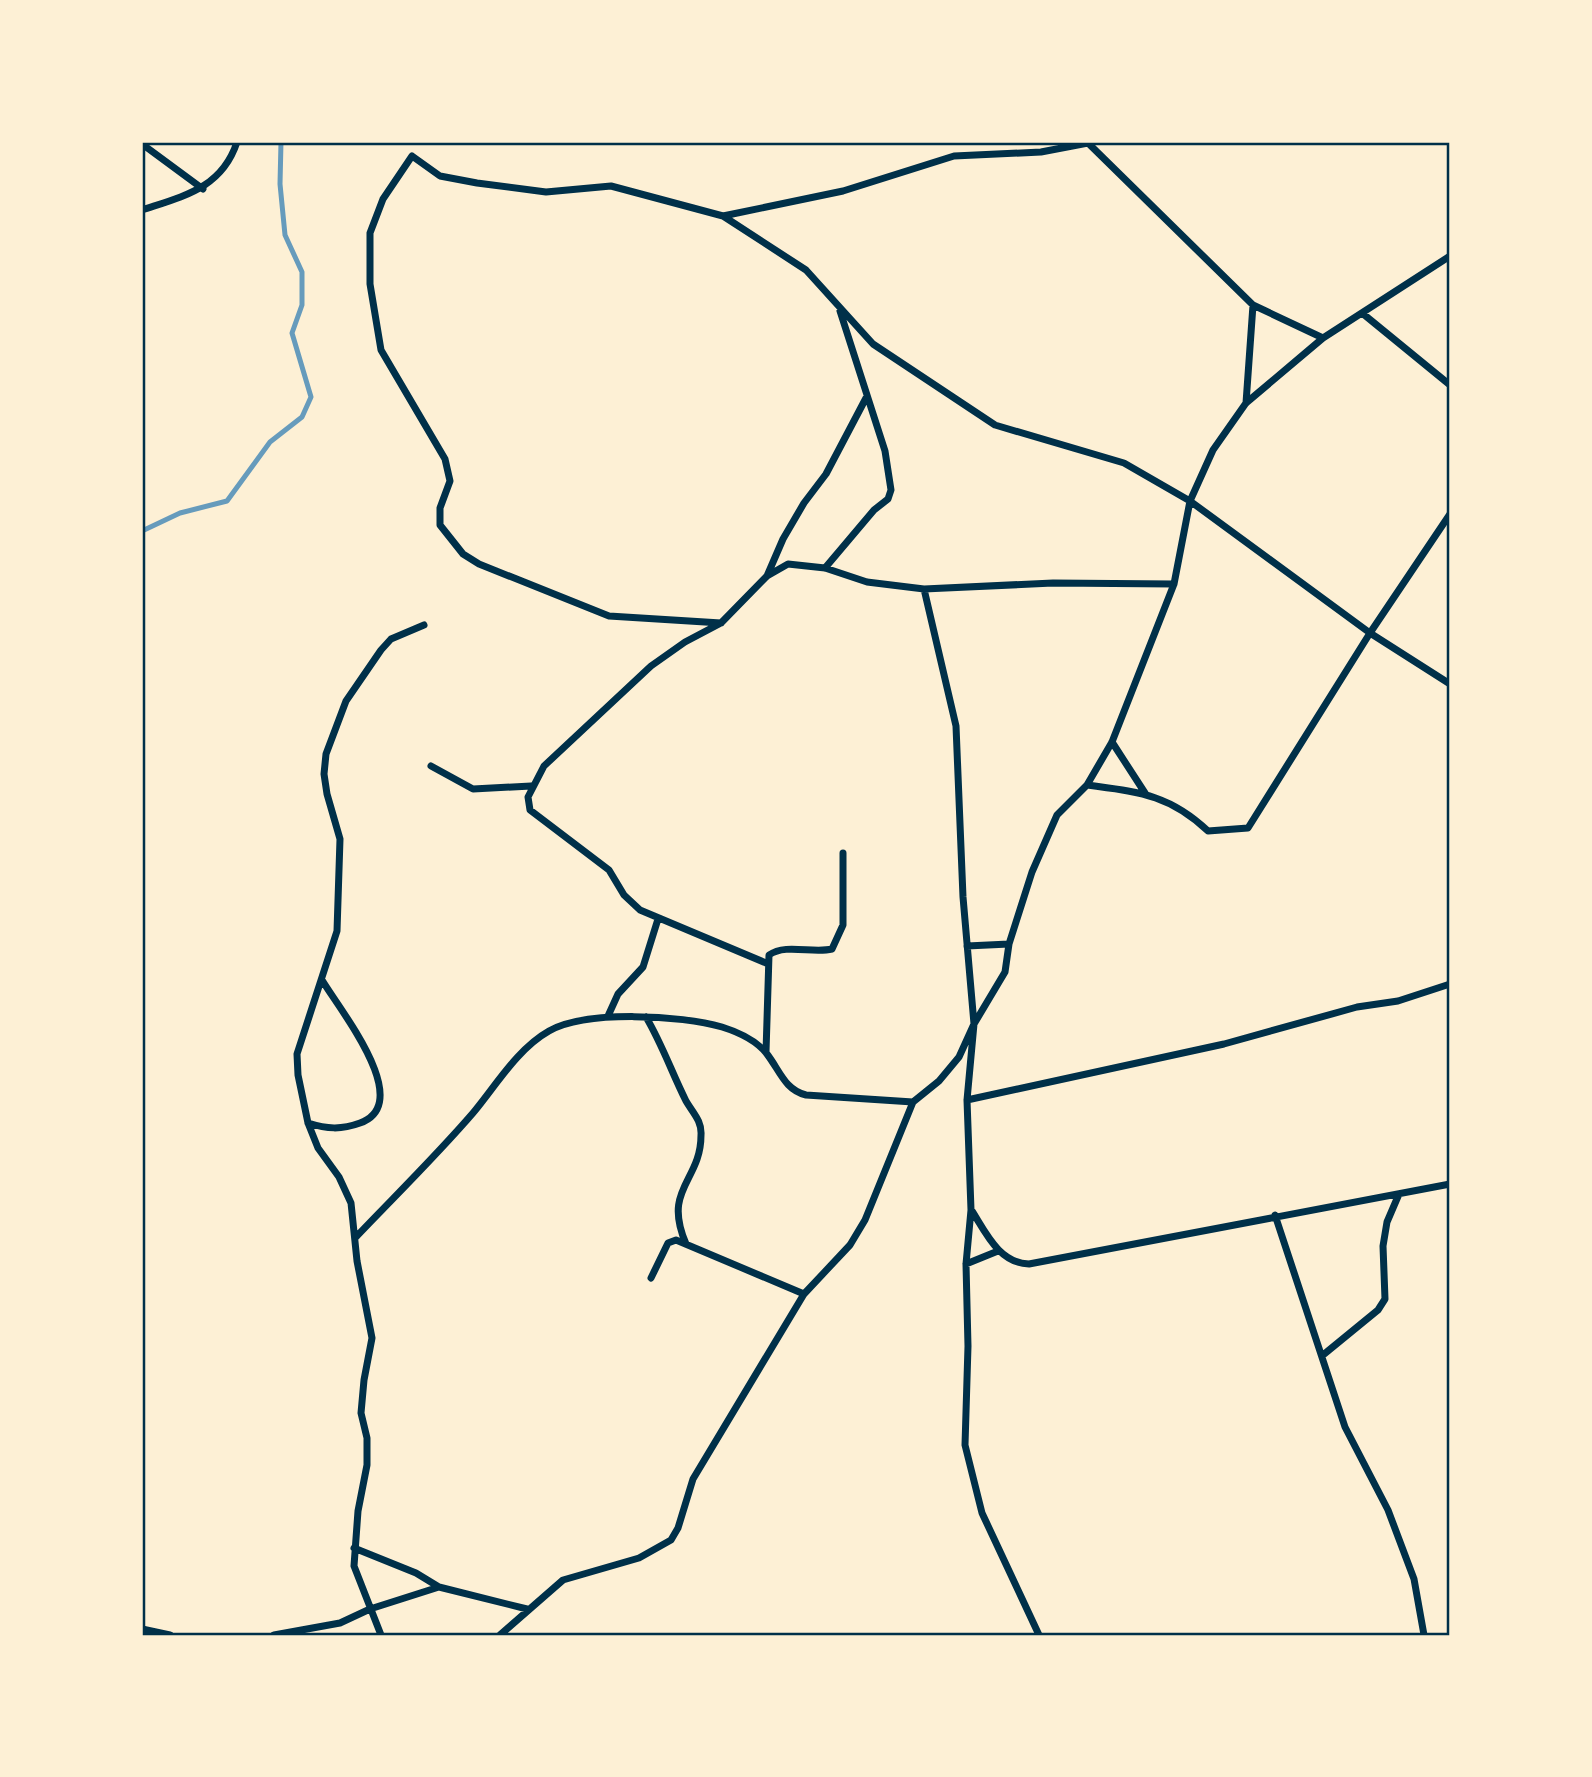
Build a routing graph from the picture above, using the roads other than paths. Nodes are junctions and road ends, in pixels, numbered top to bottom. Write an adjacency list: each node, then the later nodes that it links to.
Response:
1 (237, 142): 4 (street)
2 (1089, 142): 6 (street); 8 (street)
3 (142, 144): 4 (street)
4 (203, 189): 5 (street)
5 (142, 210)
6 (723, 216): 9 (street); 21 (street)
7 (1450, 256): 10 (street)
8 (1253, 305): 11 (street); 14 (street)
9 (839, 307): 13 (street); 15 (street)
10 (1362, 313): 11 (street); 12 (street)
11 (1323, 338): 14 (street)
12 (1450, 385)
13 (866, 398): 17 (street); 18 (street)
14 (1246, 403): 15 (street)
15 (1190, 501): 19 (street); 23 (street)
16 (1450, 514): 23 (street)
17 (825, 568): 18 (street); 20 (street)
18 (767, 576): 21 (street)
19 (1174, 584): 20 (street); 25 (street)
20 (924, 589): 33 (street)
21 (721, 623): 28 (street)
22 (424, 625): 35 (street)
23 (1370, 633): 24 (street); 29 (street)
24 (1450, 684)
25 (1112, 741): 27 (street); 29 (street)
26 (431, 766): 28 (street)
27 (1087, 785): 29 (street); 32 (street)
28 (531, 786): 31 (street)
29 (1145, 793)
30 (843, 853): 34 (street)
31 (658, 919): 34 (street); 37 (street)
32 (1009, 944): 33 (street); 39 (street)
33 (967, 946): 39 (street)
34 (766, 963): 40 (street)
35 (322, 980): 43 (street); 43 (street)
36 (1450, 984): 41 (street)
37 (607, 1016): 38 (street); 48 (street)
38 (646, 1017): 40 (street); 49 (street)
39 (974, 1024): 41 (street); 42 (street)
40 (766, 1052): 42 (street)
41 (967, 1100): 46 (street)
42 (913, 1102): 53 (street)
43 (308, 1123): 48 (street)
44 (1450, 1184): 45 (street)
45 (1399, 1194): 47 (street); 54 (street)
46 (971, 1210): 50 (street); 51 (street)
47 (1275, 1215): 50 (street); 54 (street)
48 (355, 1238): 55 (street)
49 (686, 1244): 52 (street); 53 (street)
50 (998, 1251): 51 (street)
51 (966, 1264): 64 (street)
52 (651, 1278)
53 (804, 1294): 58 (street)
54 (1323, 1355): 65 (street)
55 (354, 1548): 56 (street); 57 (street)
56 (439, 1587): 57 (street); 58 (street)
57 (370, 1609): 61 (street); 62 (street)
58 (527, 1609): 63 (street)
59 (142, 1629): 60 (street)
60 (170, 1635)
61 (274, 1635)
62 (381, 1635)
63 (500, 1635)
64 (1038, 1635)
65 (1424, 1635)

